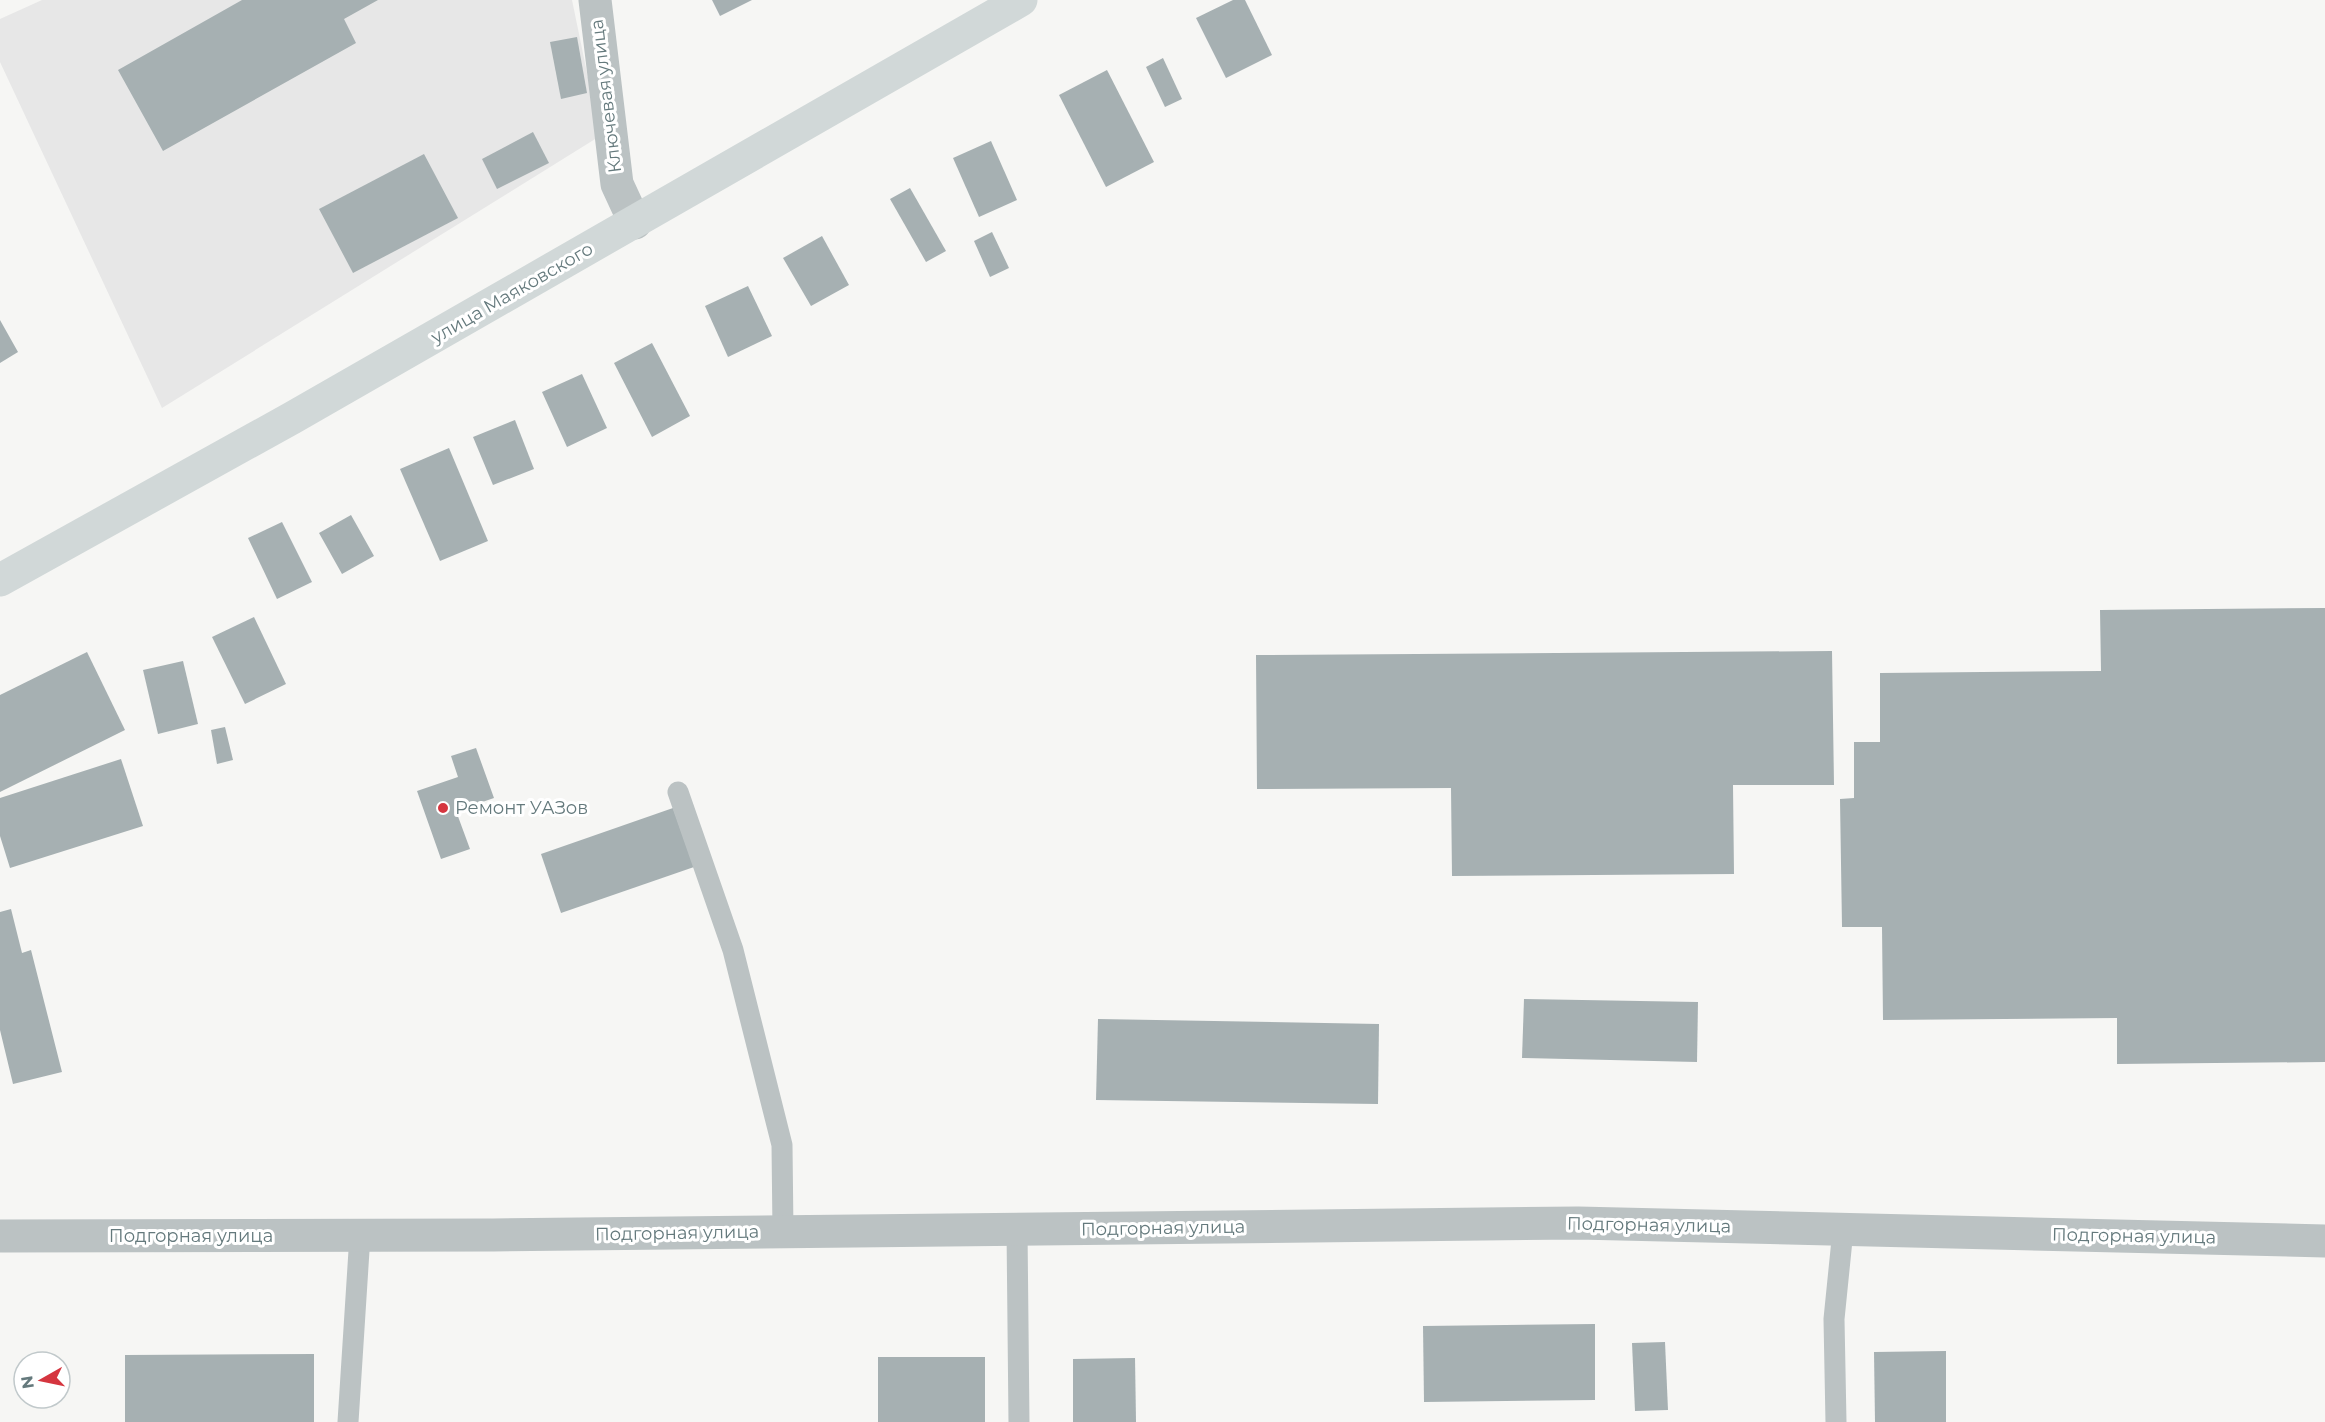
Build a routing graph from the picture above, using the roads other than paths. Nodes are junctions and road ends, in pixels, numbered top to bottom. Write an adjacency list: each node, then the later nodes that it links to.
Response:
1 (595, 0): 3 (street, Ключевая улица)
2 (1021, 0): 3 (street, улица Маяковского)
3 (635, 223): 4 (street, улица Маяковского)
4 (0, 580)
5 (678, 792): 8 (lane)
6 (1017, 1230): 7 (street, Подгорная улица); 8 (street, Подгорная улица); 13 (lane)
7 (1843, 1230): 11 (street, Подгорная улица); 14 (lane)
8 (783, 1232): 9 (street, Подгорная улица)
9 (360, 1235): 10 (street, Подгорная улица); 12 (lane)
10 (0, 1236)
11 (2325, 1241)
12 (348, 1422)
13 (1019, 1422)
14 (1836, 1422)

